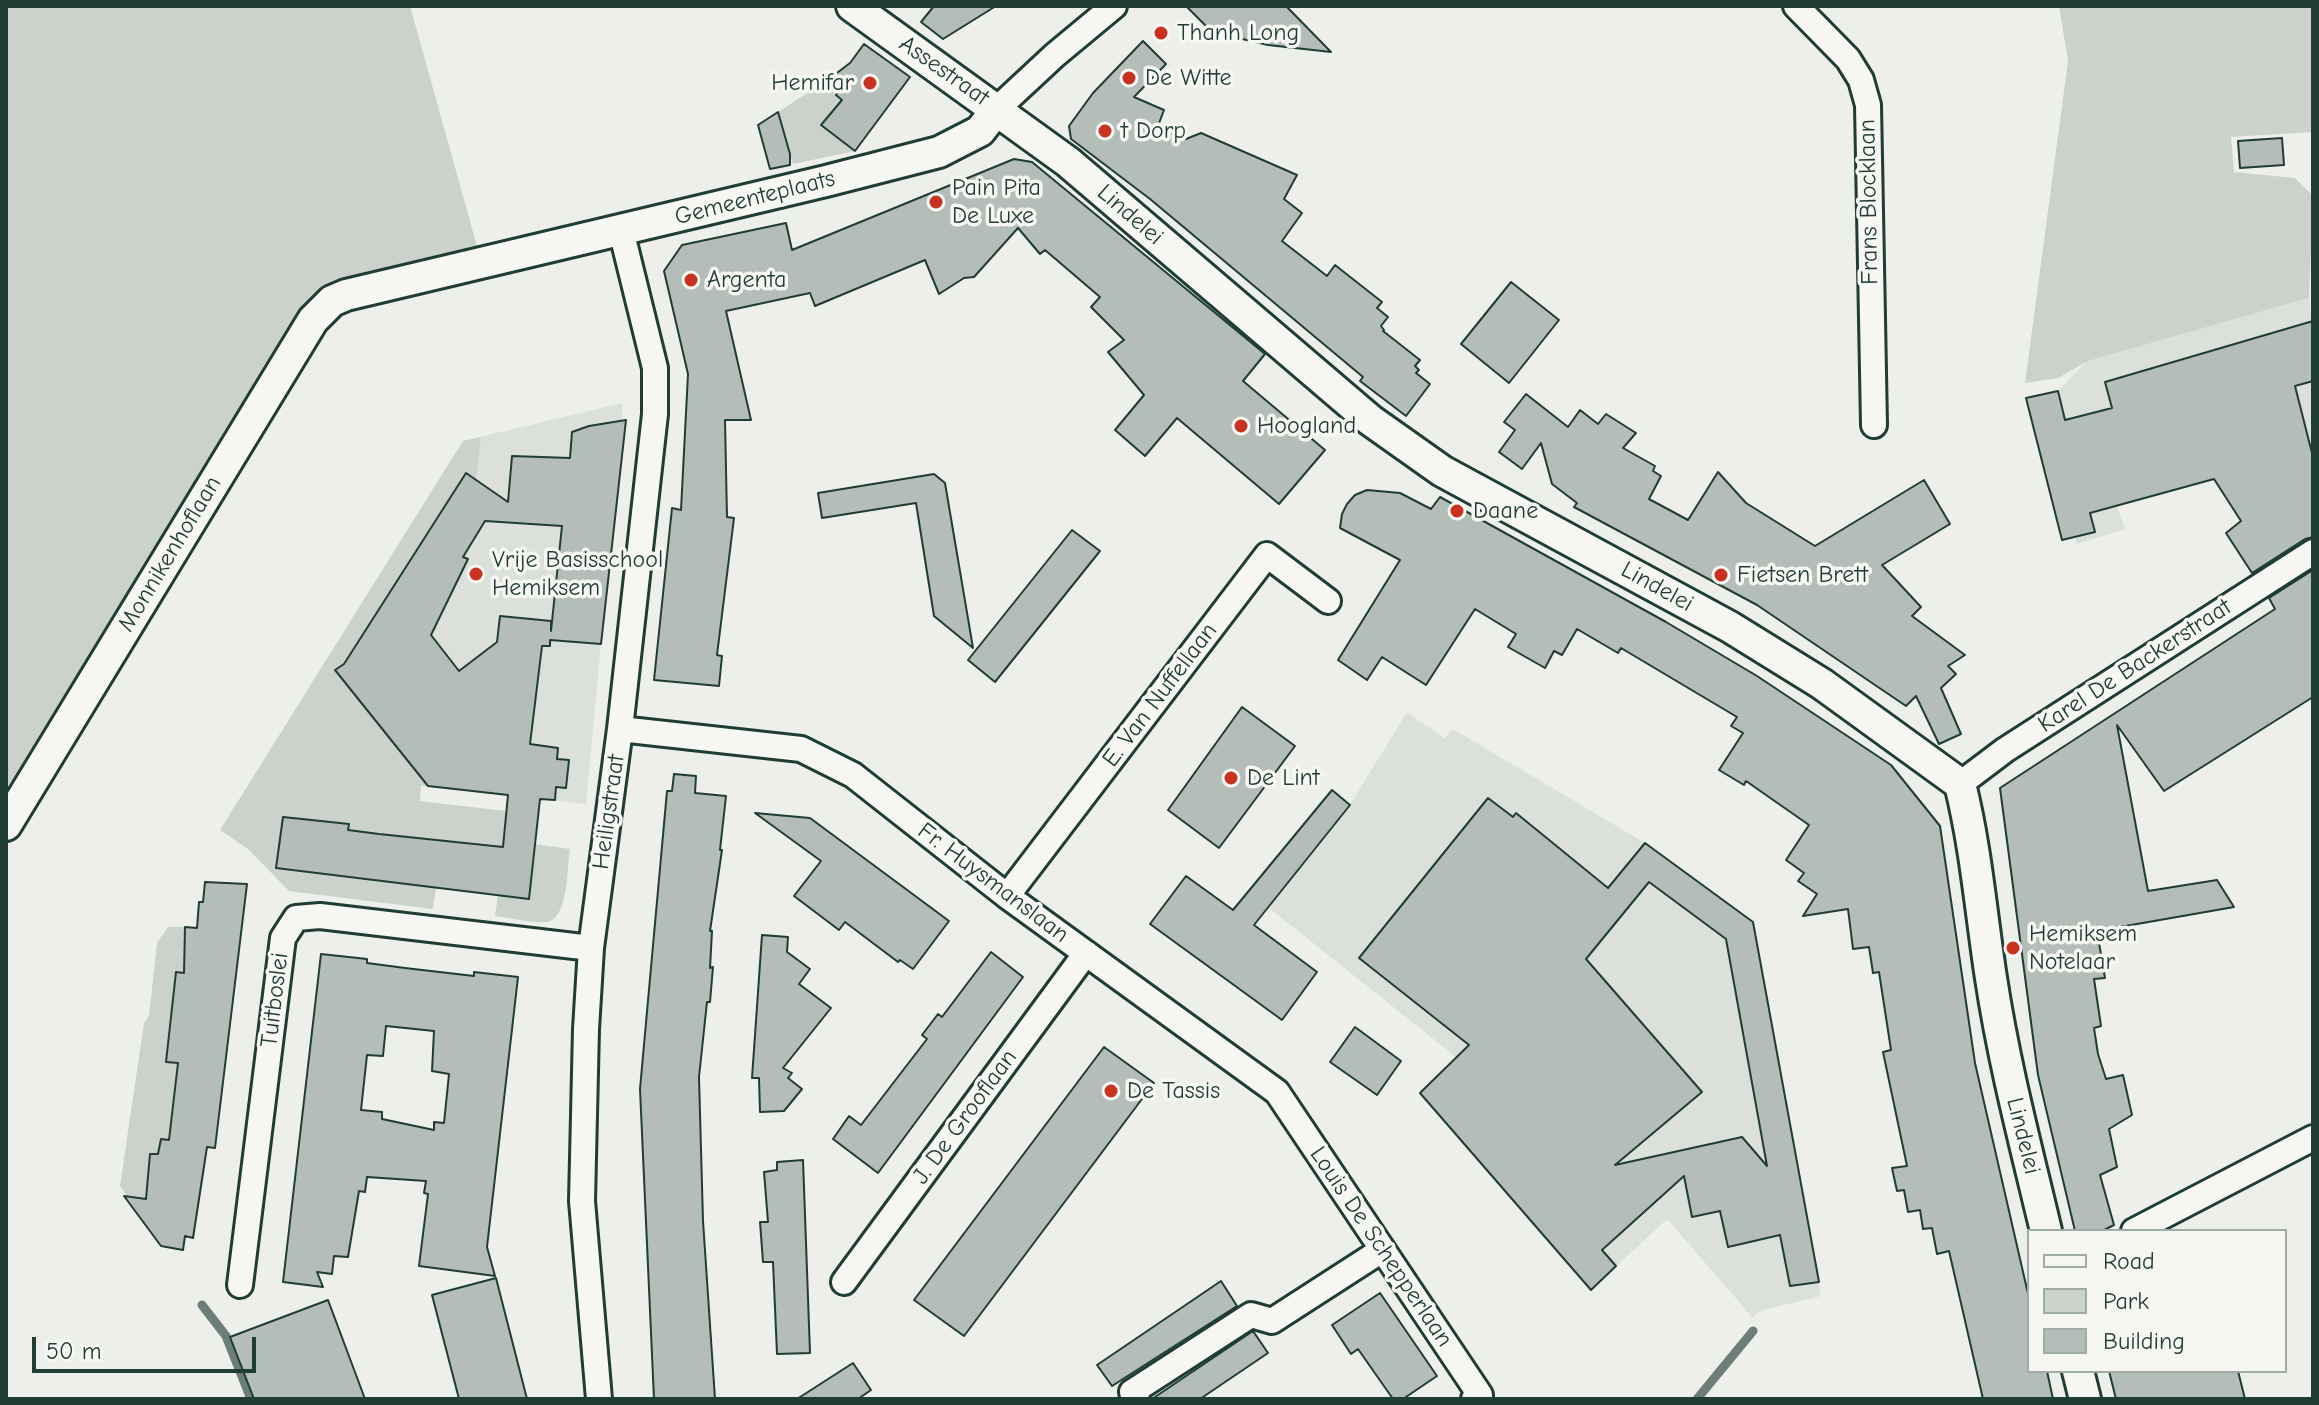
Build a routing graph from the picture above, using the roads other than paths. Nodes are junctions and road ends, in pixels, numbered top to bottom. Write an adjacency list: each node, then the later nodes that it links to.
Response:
1 (852, 6): 4 (street, Assestraat)
2 (1114, 6): 4 (street, Gemeenteplaats)
3 (1796, 6): 7 (street, Frans Blocklaan)
4 (998, 108): 5 (street, Gemeenteplaats); 11 (street, Lindelei)
5 (621, 230): 6 (street, Gemeenteplaats); 10 (street, Heiligstraat)
6 (346, 295): 12 (street, Monnikenhoflaan)
7 (1874, 425)
8 (2313, 552): 11 (street, Karel De Backerstraat)
9 (1328, 601): 13 (street, E. Van Nuffellaan)
10 (620, 729): 13 (street, Fr. Huysmanslaan); 14 (street, Heiligstraat)
11 (1960, 784): 18 (street, Lindelei)
12 (6, 825)
13 (1007, 896): 15 (street, Fr. Huysmanslaan)
14 (591, 948): 22 (street, Tuitboslei); 24 (street, Heiligstraat)
15 (1086, 953): 16 (street, Fr. Huysmanslaan); 21 (street, J. De Grooflaan)
16 (1277, 1092): 20 (street, Louis De Schepperlaan)
17 (2313, 1138): 19 (street)
18 (2046, 1229)
19 (2138, 1229)
20 (1382, 1250): 25 (street); 26 (street, Louis De Schepperlaan)
21 (844, 1282)
22 (240, 1285)
23 (2078, 1373): 27 (street)
24 (599, 1399)
25 (1137, 1399)
26 (1474, 1399)
27 (2085, 1399)

